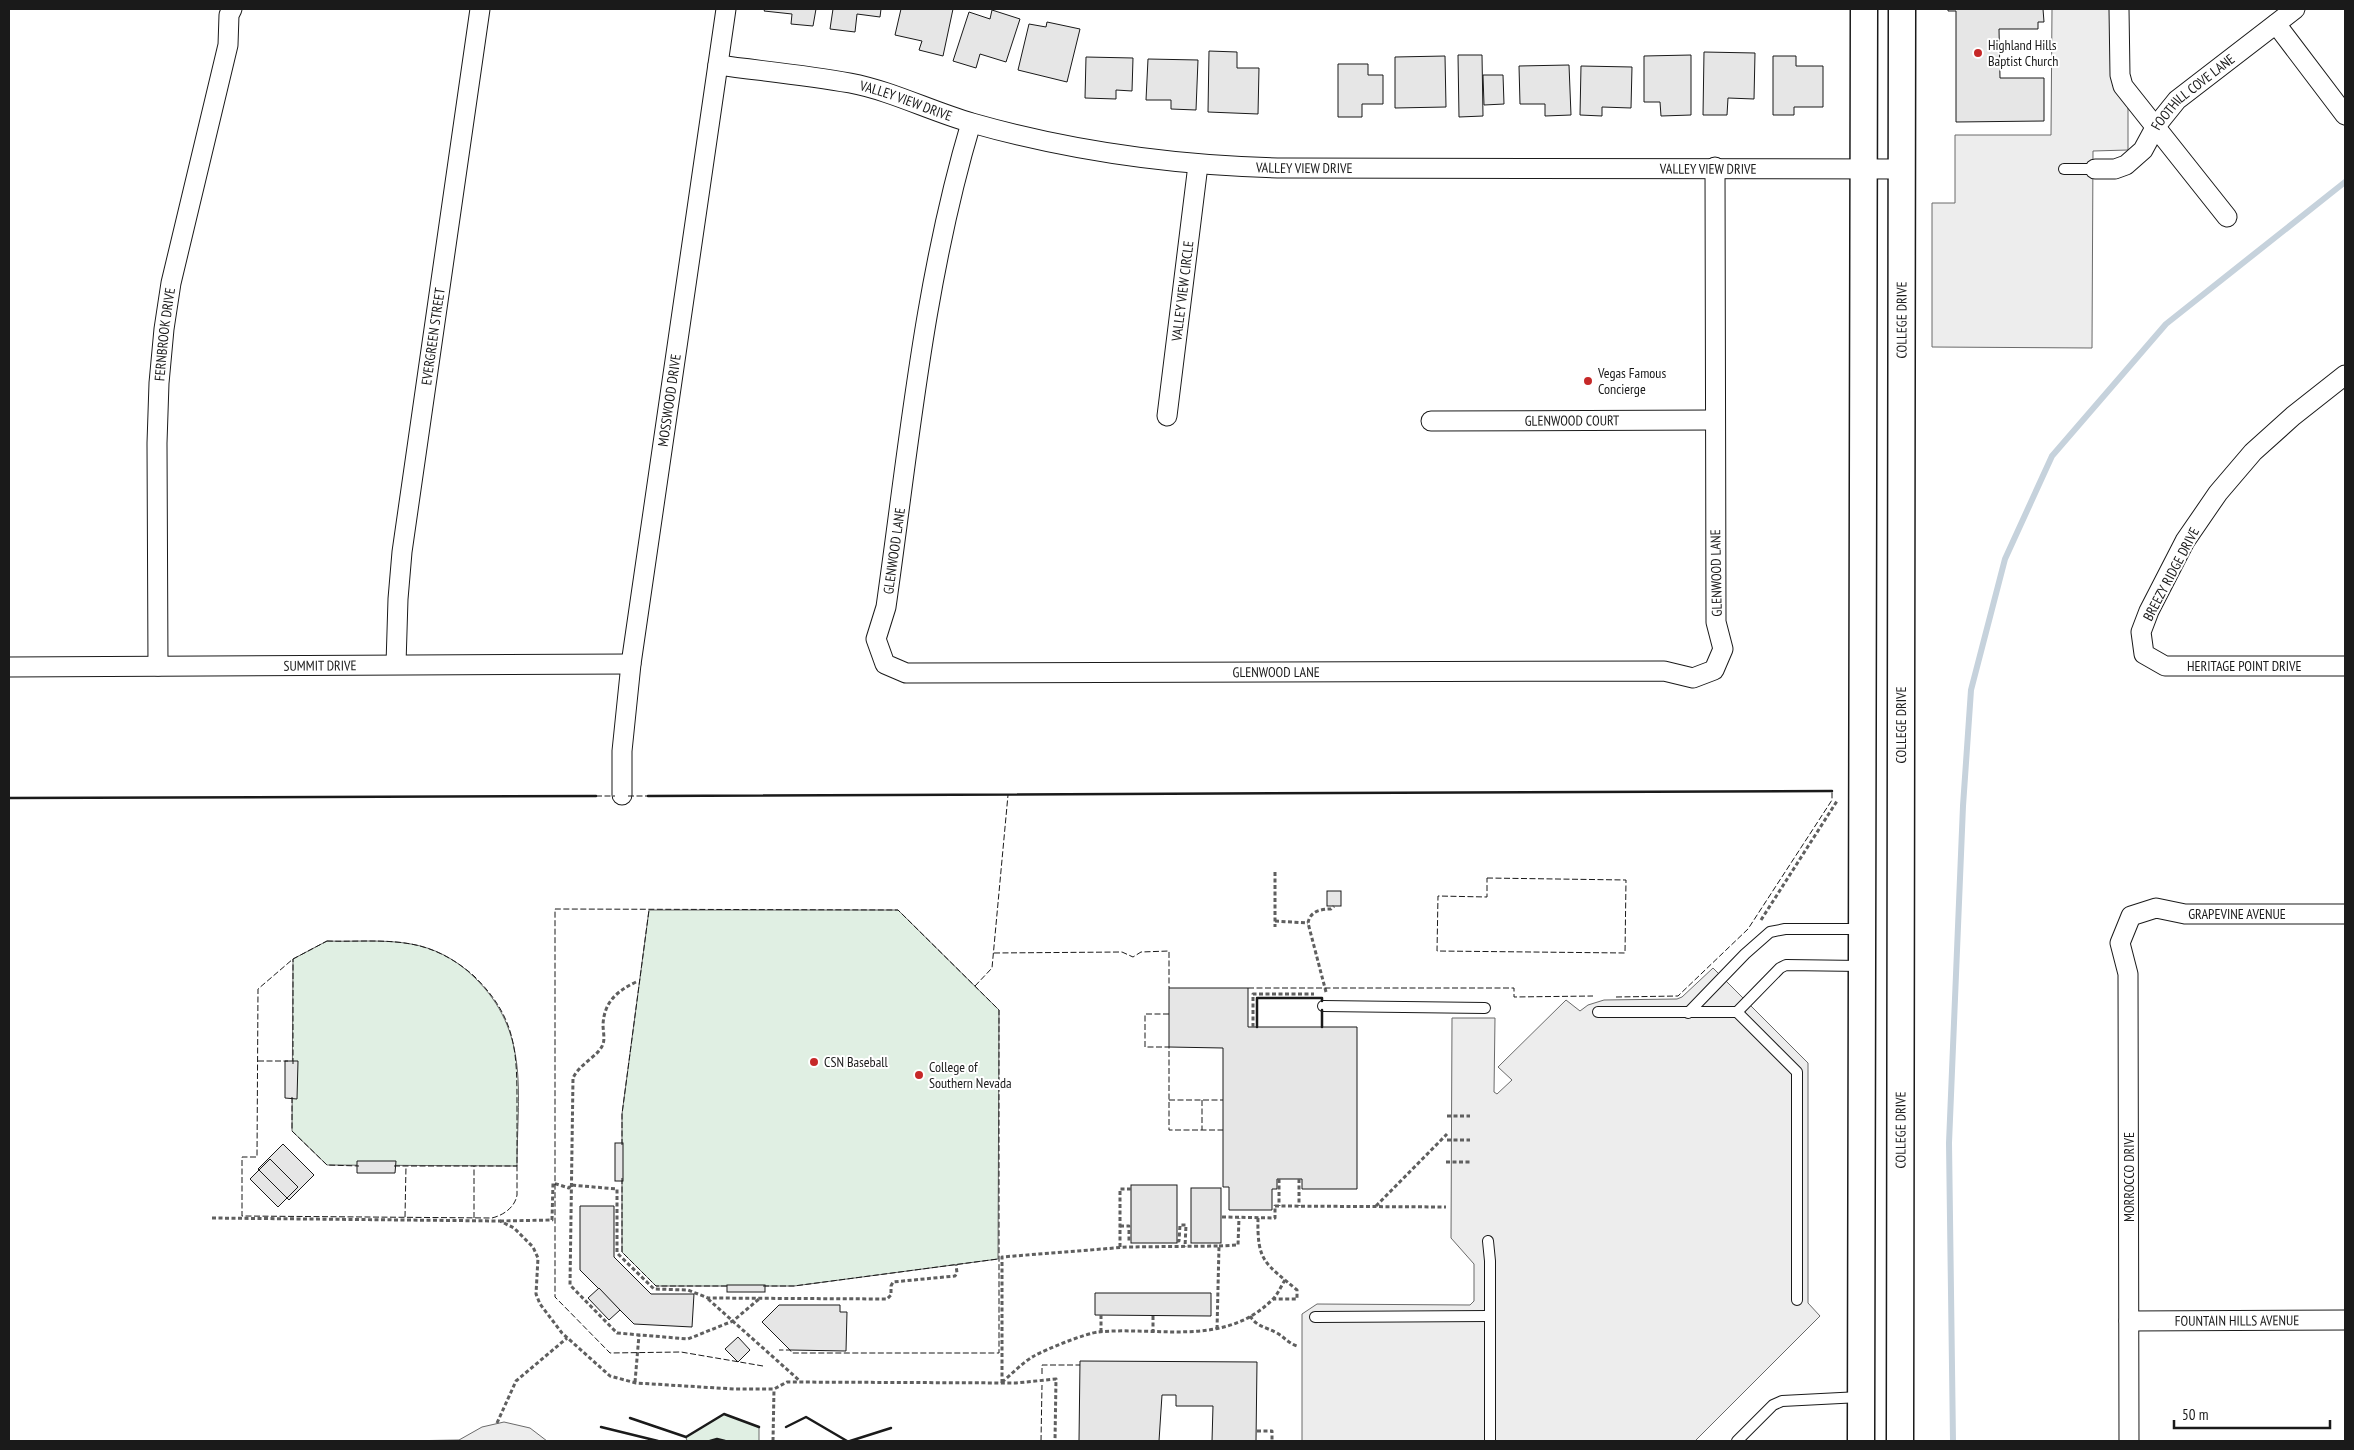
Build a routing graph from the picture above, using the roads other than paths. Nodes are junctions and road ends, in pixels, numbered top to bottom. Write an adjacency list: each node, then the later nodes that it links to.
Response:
1 (232, 9): 27 (street, FERNBROOK DRIVE)
2 (480, 9): 25 (street, EVERGREEN STREET)
3 (726, 9): 9 (street, MOSSWOOD DRIVE)
4 (1864, 9): 15 (main road)
5 (1902, 9): 16 (main road, COLLEGE DRIVE)
6 (2119, 9): 12 (street)
7 (2295, 9): 8 (street, FOOTHILL COVE LANE)
8 (2276, 24): 10 (street); 12 (street, FOOTHILL COVE LANE)
9 (718, 65): 11 (street, VALLEY VIEW DRIVE); 26 (street, MOSSWOOD DRIVE)
10 (2345, 115)
11 (971, 123): 13 (street, VALLEY VIEW DRIVE); 22 (street, GLENWOOD LANE)
12 (2156, 126): 18 (street, FOOTHILL COVE LANE); 19 (street)
13 (1198, 164): 14 (street, VALLEY VIEW DRIVE); 21 (street, VALLEY VIEW CIRCLE)
14 (1715, 167): 15 (street, VALLEY VIEW DRIVE); 22 (street, GLENWOOD LANE)
15 (1864, 169): 16 (street, VALLEY VIEW DRIVE); 33 (main road)
16 (1900, 169): 34 (main road, COLLEGE DRIVE)
17 (2064, 169): 18 (lane)
18 (2095, 169)
19 (2227, 217)
20 (2345, 375): 24 (street, BREEZY RIDGE DRIVE)
21 (1167, 416)
22 (1715, 420): 23 (street, GLENWOOD COURT)
23 (1431, 421)
24 (2144, 654): 28 (street, HERITAGE POINT DRIVE)
25 (396, 664): 26 (street, SUMMIT DRIVE); 27 (street, SUMMIT DRIVE)
26 (631, 664): 30 (street, MOSSWOOD DRIVE)
27 (158, 666): 29 (street, SUMMIT DRIVE)
28 (2345, 666)
29 (9, 667)
30 (622, 794)
31 (2345, 914): 32 (street, GRAPEVINE AVENUE)
32 (2131, 916): 47 (street, MORROCCO DRIVE)
33 (1862, 930): 34 (main road); 36 (main road); 41 (lane)
34 (1901, 930): 35 (main road, COLLEGE DRIVE)
35 (1902, 965): 36 (main road); 52 (main road, COLLEGE DRIVE)
36 (1861, 966): 40 (lane); 48 (main road)
37 (1327, 1003): 38 (lane)
38 (1485, 1008)
39 (1598, 1012): 41 (lane)
40 (1737, 1012): 41 (lane); 43 (lane)
41 (1688, 1013)
42 (1488, 1241): 44 (lane)
43 (1797, 1300)
44 (1489, 1316): 45 (lane); 49 (lane)
45 (1315, 1317)
46 (2345, 1320): 47 (street, FOUNTAIN HILLS AVENUE)
47 (2129, 1321): 53 (street, MORROCCO DRIVE)
48 (1861, 1398): 50 (lane); 51 (main road)
49 (1490, 1441)
50 (1736, 1441)
51 (1862, 1441)
52 (1900, 1441)
53 (2129, 1441)

